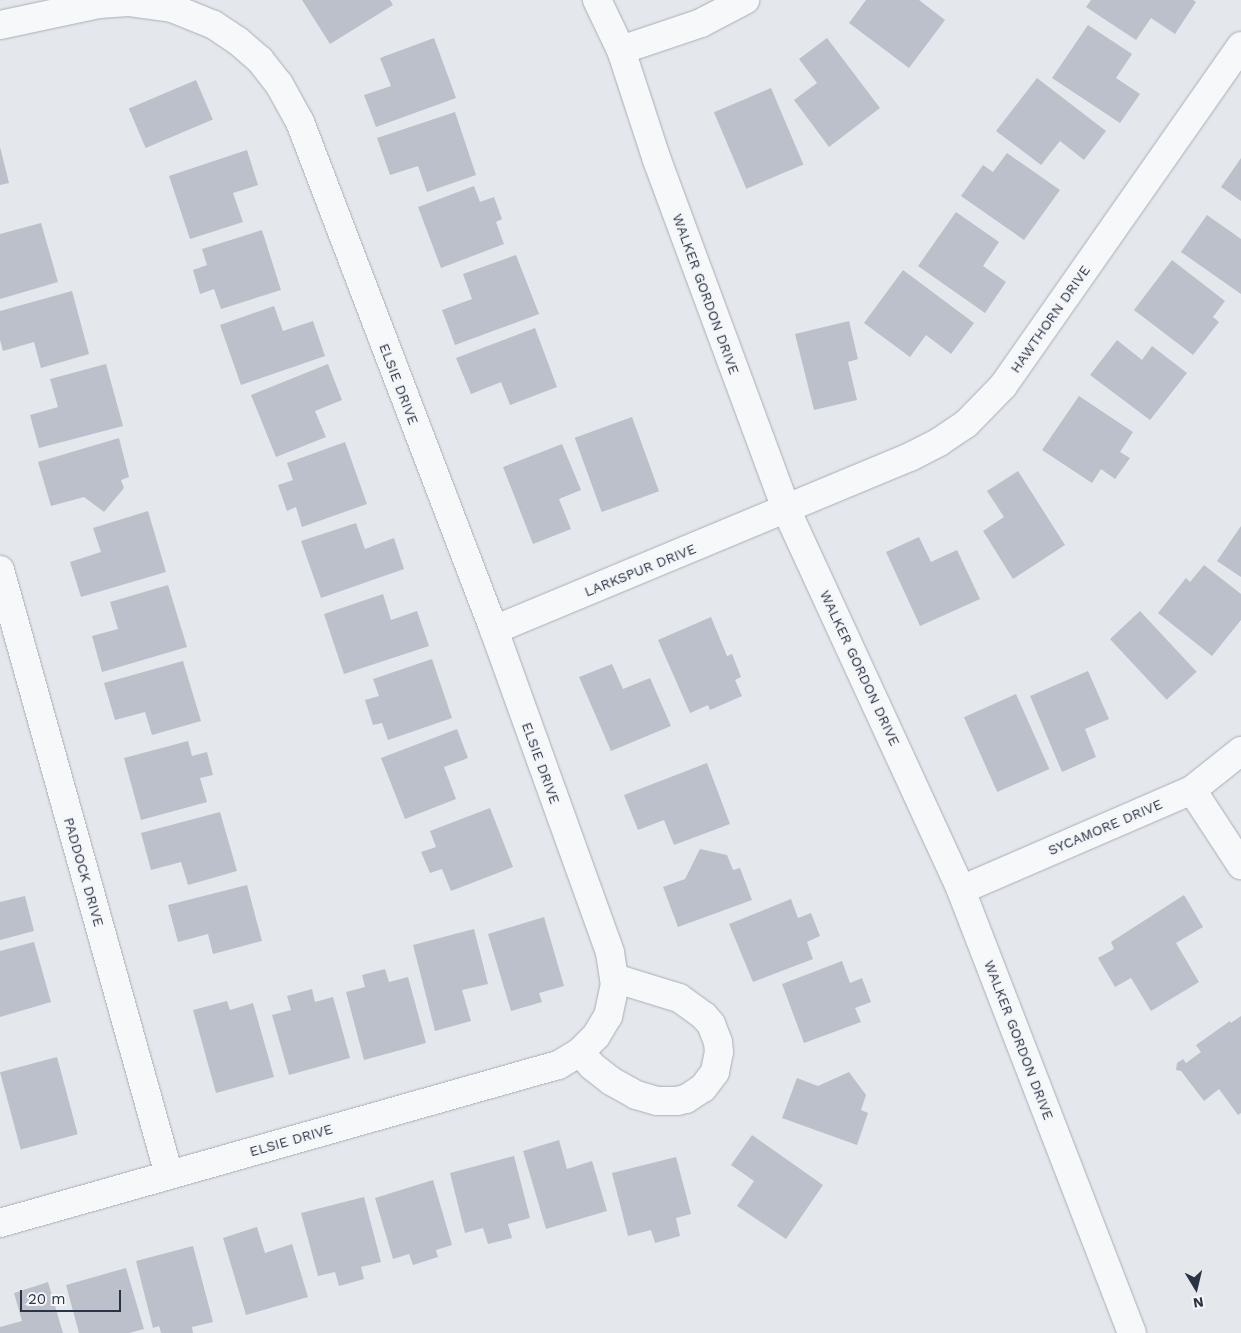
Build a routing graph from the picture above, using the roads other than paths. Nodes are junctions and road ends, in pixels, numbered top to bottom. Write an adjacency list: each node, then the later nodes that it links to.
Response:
1 (597, 0): 5 (street, WALKER GORDON DRIVE)
2 (745, 0): 5 (street)
3 (0, 25): 8 (street, ELSIE DRIVE)
4 (1241, 46): 6 (street, HAWTHORN DRIVE)
5 (621, 50): 6 (street, WALKER GORDON DRIVE)
6 (786, 509): 8 (street, LARKSPUR DRIVE); 12 (street, WALKER GORDON DRIVE)
7 (0, 570): 15 (street, PADDOCK DRIVE)
8 (494, 630): 13 (street, ELSIE DRIVE)
9 (1241, 751): 10 (street, SYCAMORE DRIVE)
10 (1192, 790): 11 (street); 12 (street, SYCAMORE DRIVE)
11 (1241, 865)
12 (961, 890): 17 (street, WALKER GORDON DRIVE)
13 (614, 978): 14 (street, ELSIE DRIVE); 14 (street)
14 (580, 1052): 15 (street, ELSIE DRIVE)
15 (169, 1175): 16 (street, ELSIE DRIVE)
16 (0, 1223)
17 (1132, 1333)

